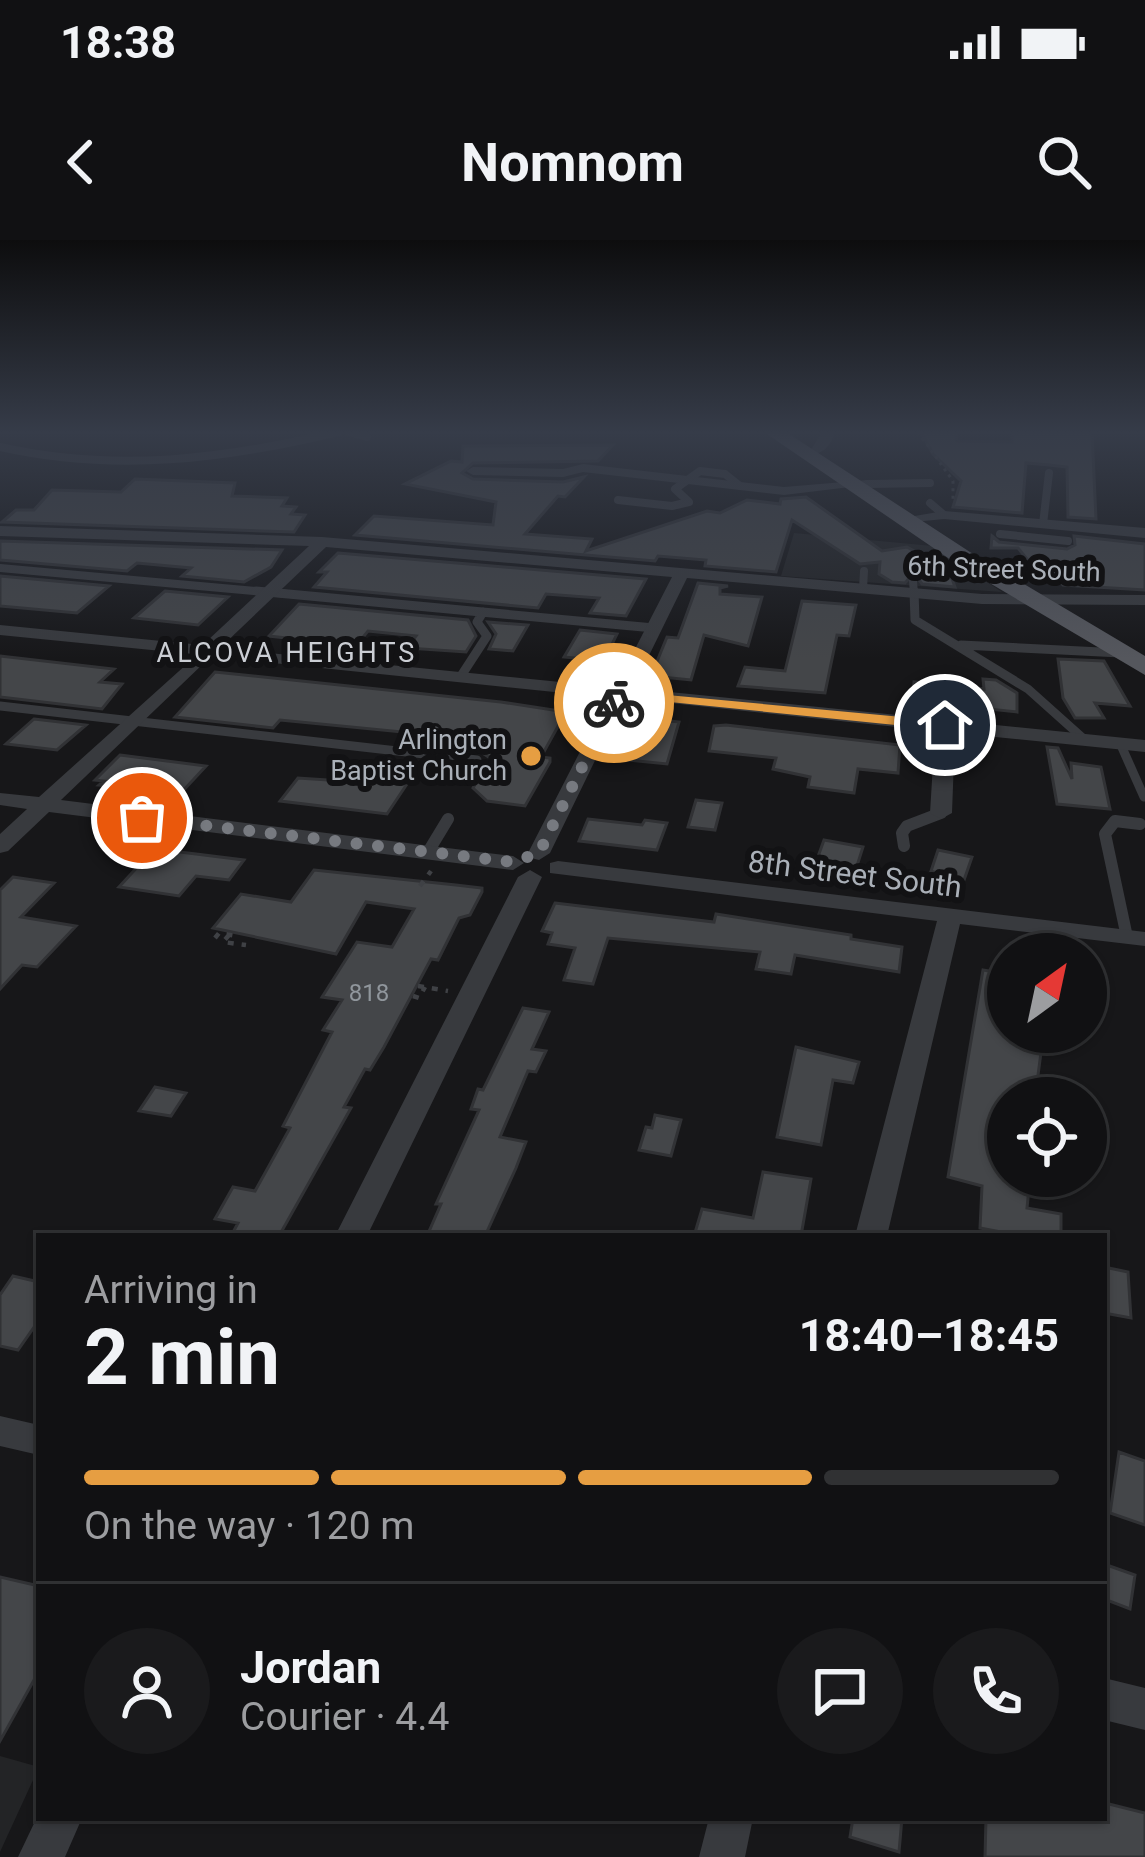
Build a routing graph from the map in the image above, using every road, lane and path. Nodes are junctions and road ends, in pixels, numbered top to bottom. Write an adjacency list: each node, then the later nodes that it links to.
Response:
1 (907, 507): 3 (main road)
2 (1045, 507): 4 (lane)
3 (918, 513): 4 (street); 15 (main road)
4 (1043, 524): 6 (street)
5 (0, 531): 8 (street, 6th Street South)
6 (1145, 533)
7 (1000, 534): 9 (lane)
8 (322, 542): 11 (street, 6th Street South); 13 (street)
9 (1068, 553)
10 (0, 568): 13 (lane)
11 (682, 573): 12 (street, 6th Street South); 17 (street)
12 (914, 587): 15 (street, 6th Street South); 19 (lane)
13 (269, 592): 16 (lane); 20 (street)
14 (1145, 600): 15 (street, 6th Street South)
15 (1044, 602): 21 (main road)
16 (483, 612): 17 (lane); 23 (lane)
17 (654, 628): 24 (street)
18 (0, 630): 20 (street)
19 (961, 645): 21 (lane); 28 (lane)
20 (206, 652): 23 (street); 26 (street)
21 (1133, 653): 22 (main road)
22 (1145, 667)
23 (461, 676): 24 (street)
24 (621, 693): 27 (street); 41 (street)
25 (0, 706): 26 (lane)
26 (134, 721): 31 (lane); 34 (street)
27 (945, 725): 28 (street); 35 (street)
28 (1085, 740): 29 (street)
29 (1120, 743): 30 (street); 32 (lane)
30 (1145, 746)
31 (477, 760)
32 (1144, 797)
33 (0, 800): 34 (street, 8th Street South)
34 (44, 805): 38 (street); 40 (street, 8th Street South)
35 (941, 813): 39 (lane)
36 (448, 820): 40 (lane)
37 (1141, 824): 46 (lane)
38 (0, 846)
39 (904, 846)
40 (428, 852): 41 (street, 8th Street South)
41 (535, 865): 42 (street, 8th Street South); 50 (street)
42 (950, 916): 46 (street, 8th Street South); 51 (street)
43 (238, 932): 44 (path)
44 (229, 935): 45 (path); 47 (path)
45 (215, 938)
46 (1136, 938)
47 (247, 945)
48 (425, 987): 49 (path)
49 (413, 996)
50 (352, 1233)
51 (872, 1233)
52 (0, 1431): 53 (street)
53 (36, 1439)
54 (1107, 1700): 55 (street)
55 (1145, 1709)
56 (59, 1821): 58 (street)
57 (730, 1821): 59 (street)
58 (41, 1857)
59 (722, 1857)

